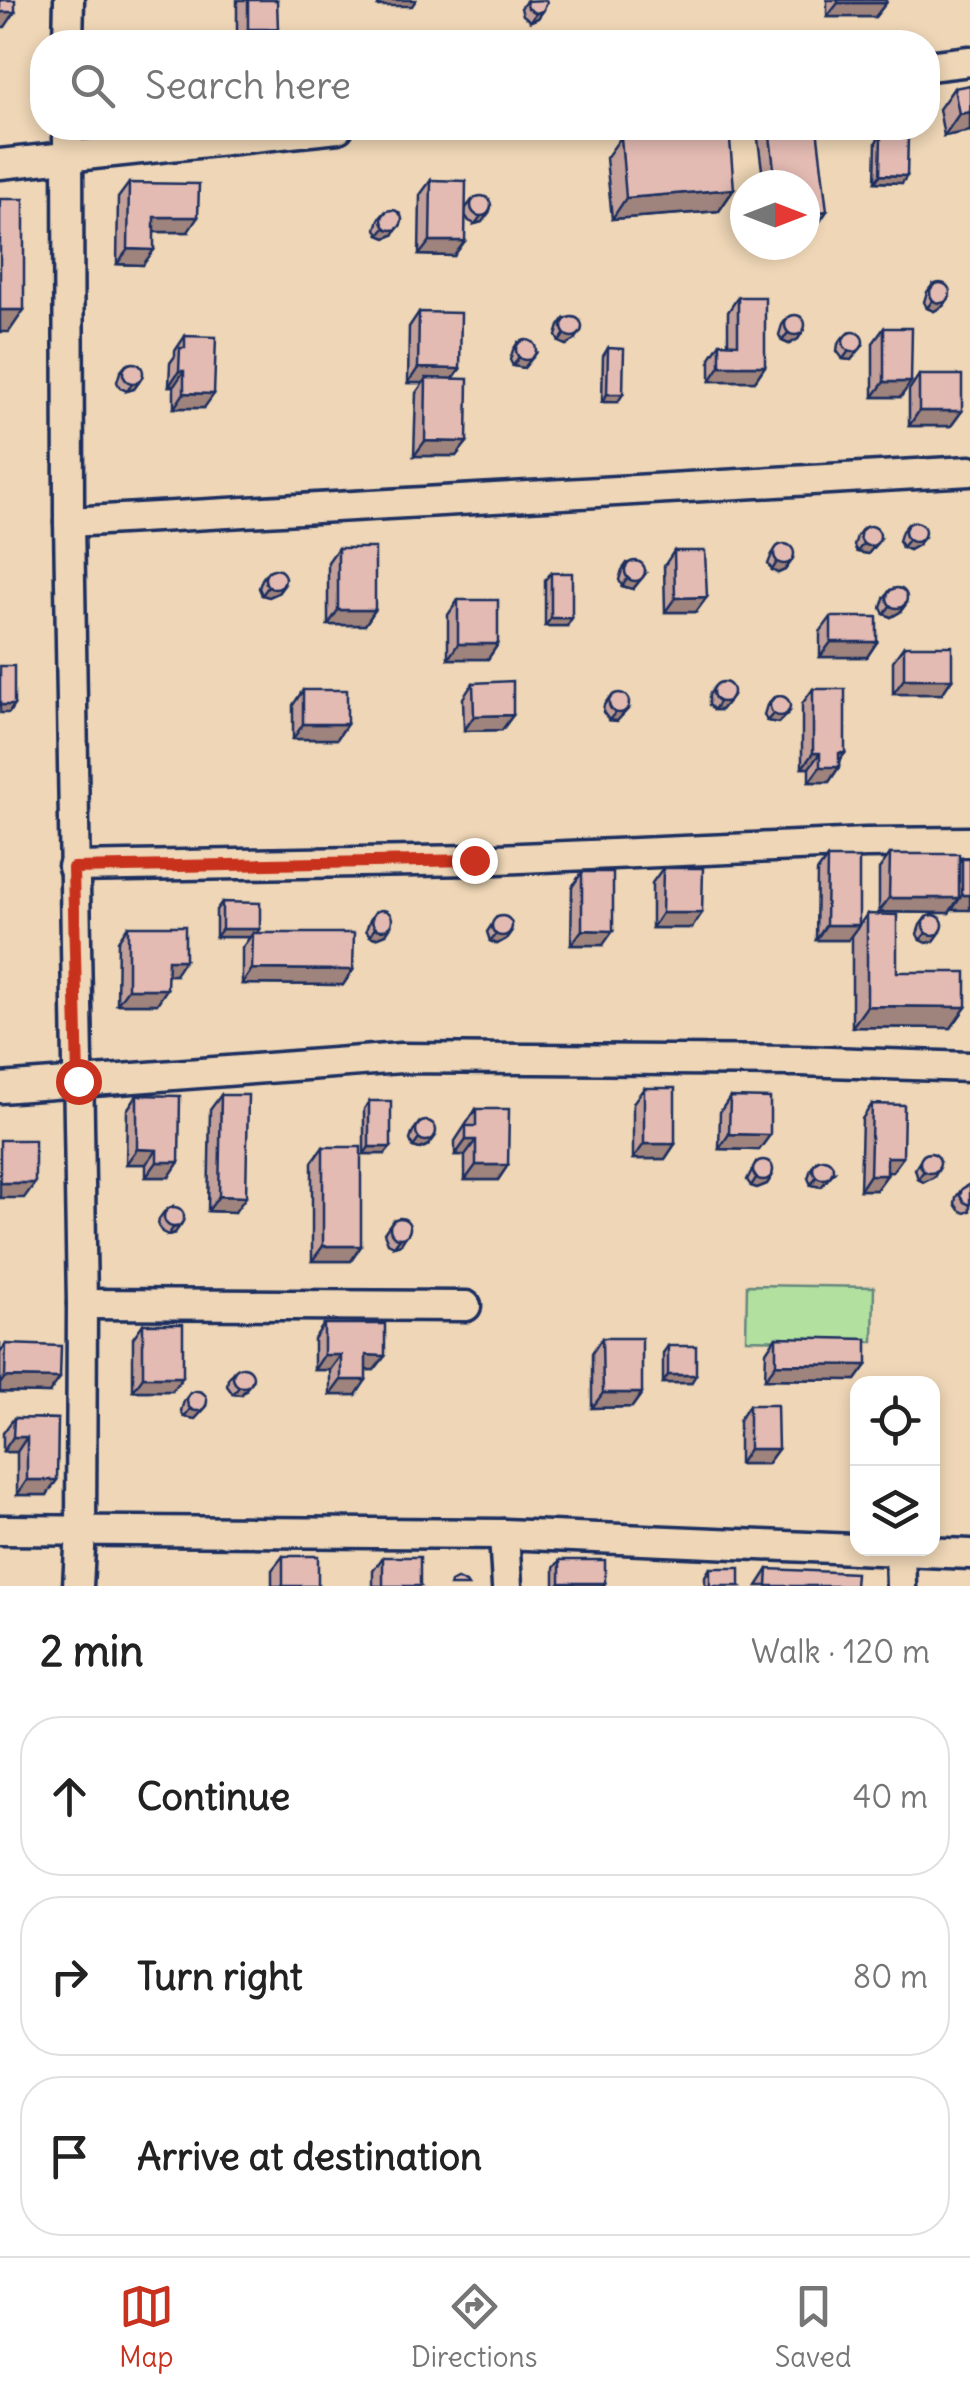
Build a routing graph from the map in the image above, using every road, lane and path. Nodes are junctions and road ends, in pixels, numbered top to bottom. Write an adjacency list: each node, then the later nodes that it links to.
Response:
1 (68, 0): 2 (street)
2 (68, 30)
3 (970, 61): 4 (street)
4 (940, 65)
5 (107, 140): 6 (street)
6 (68, 142): 7 (street); 9 (street)
7 (0, 164)
8 (970, 470): 9 (street)
9 (69, 522): 11 (street)
10 (970, 842): 11 (street)
11 (73, 868): 13 (street)
12 (970, 1068): 13 (street)
13 (78, 1081): 14 (street); 15 (street)
14 (0, 1088)
15 (82, 1304): 16 (street); 18 (street)
16 (466, 1306)
17 (0, 1530): 18 (street)
18 (81, 1530): 19 (street); 24 (street)
19 (504, 1534): 20 (street); 25 (street)
20 (850, 1550)
21 (940, 1553): 22 (street)
22 (970, 1554)
23 (900, 1556): 26 (street)
24 (78, 1586)
25 (507, 1586)
26 (901, 1586)

